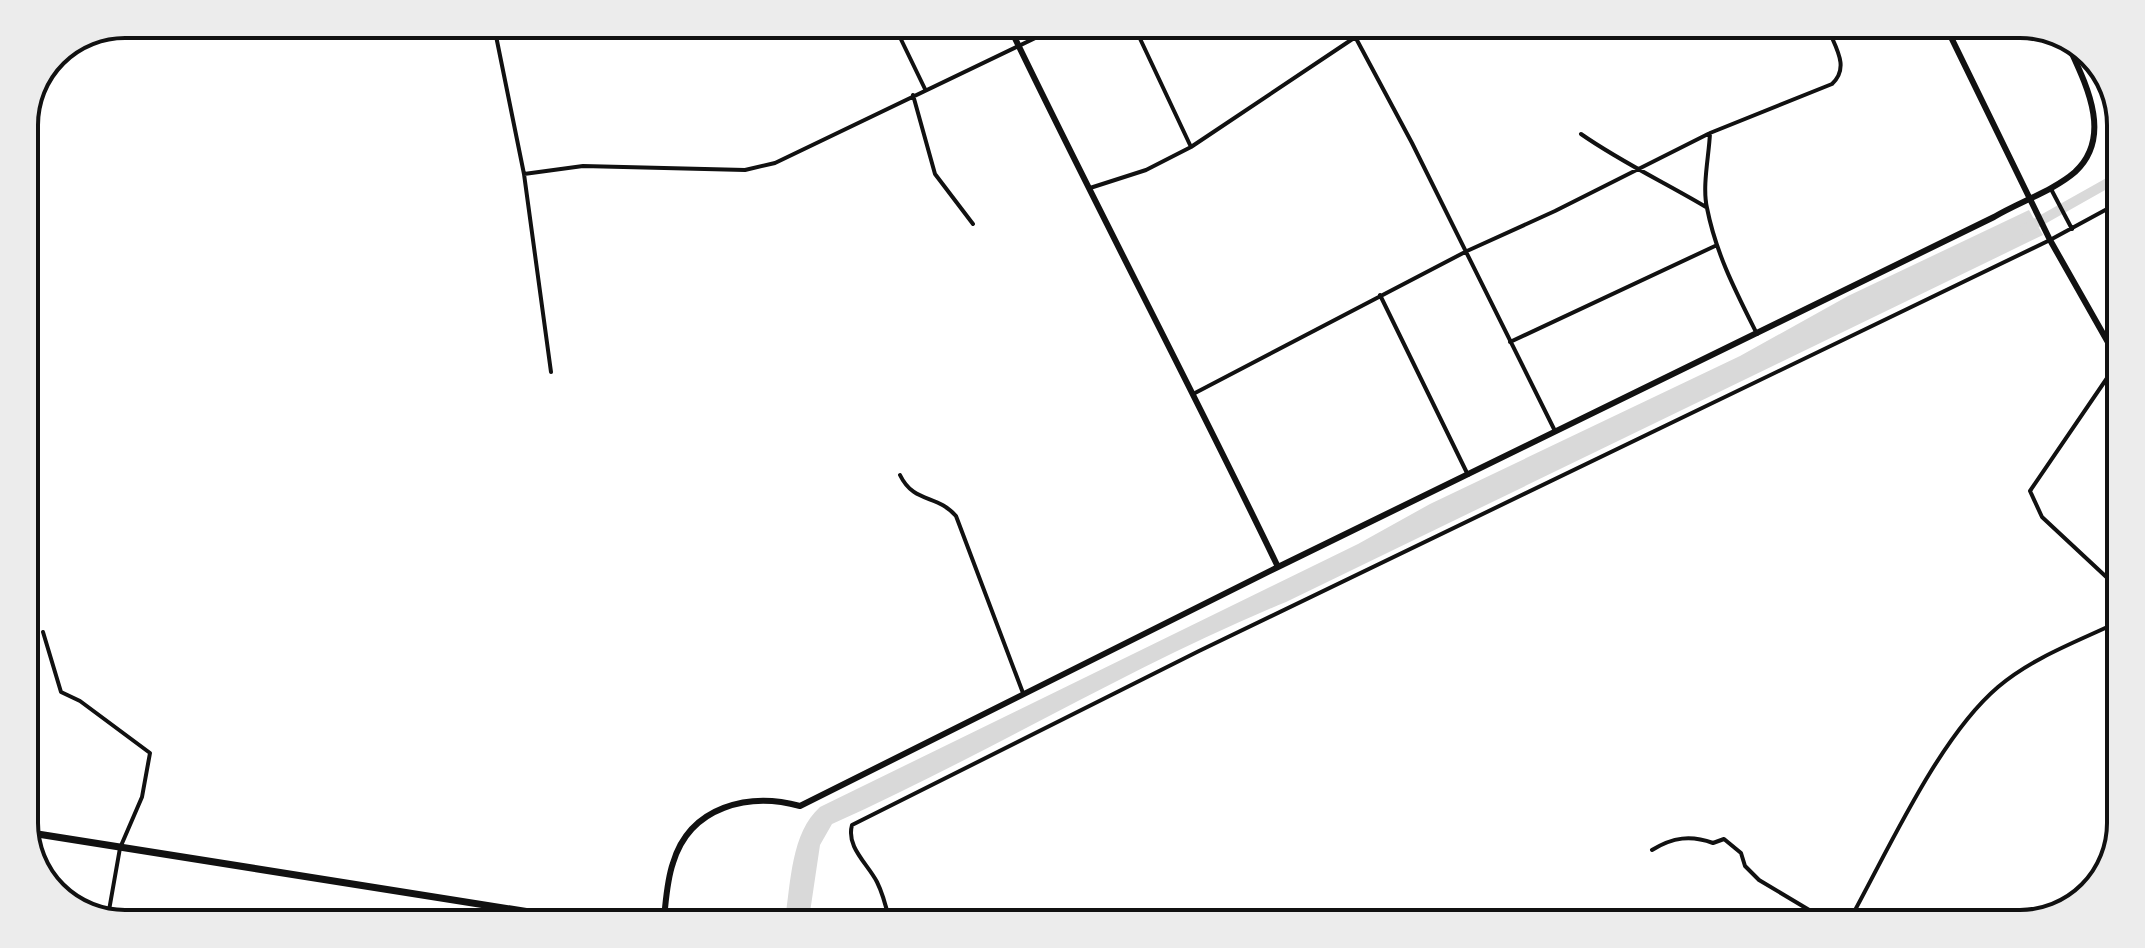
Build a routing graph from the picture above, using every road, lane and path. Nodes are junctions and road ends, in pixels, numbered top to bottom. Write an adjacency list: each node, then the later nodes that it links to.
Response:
1 (496, 38): 17 (street)
2 (900, 38): 11 (street)
3 (1015, 38): 9 (street)
4 (1034, 38): 9 (street)
5 (1140, 38): 15 (street)
6 (1354, 38): 15 (street); 27 (street)
7 (1832, 38): 13 (street)
8 (1951, 38): 20 (street)
9 (1019, 45): 11 (street); 19 (street)
10 (2071, 56): 18 (street)
11 (925, 89): 12 (street)
12 (913, 95): 17 (street); 23 (street)
13 (1710, 133): 16 (street); 21 (street)
14 (1581, 134): 16 (street)
15 (1191, 147): 19 (street)
16 (1641, 168): 21 (street); 27 (street)
17 (524, 174): 32 (street)
18 (2050, 187): 20 (street); 24 (street)
19 (1086, 189): 34 (street)
20 (2028, 197): 25 (street); 29 (street)
21 (1706, 207): 26 (street)
22 (2107, 209): 24 (street)
23 (973, 224)
24 (2072, 229): 25 (street)
25 (2050, 240): 30 (street); 51 (street)
26 (1715, 246): 29 (street); 31 (street)
27 (1467, 251): 28 (street); 31 (street)
28 (1380, 295): 34 (street); 37 (street)
29 (1757, 334): 35 (street)
30 (2107, 341)
31 (1510, 342): 35 (street)
32 (551, 372)
33 (2107, 377): 39 (street)
34 (1195, 393): 38 (street)
35 (1555, 431): 37 (street)
36 (900, 475): 42 (street)
37 (1468, 475): 38 (street)
38 (1278, 567): 42 (street)
39 (2107, 578)
40 (2107, 627): 53 (street)
41 (43, 632): 44 (street)
42 (1023, 693): 50 (street)
43 (39, 834): 44 (main road)
44 (120, 848): 46 (main road); 47 (street)
45 (1652, 850): 52 (street)
46 (490, 905): 48 (street); 49 (main road)
47 (109, 908)
48 (490, 910)
49 (520, 910)
50 (665, 910)
51 (886, 910)
52 (1809, 910)
53 (1855, 910)

